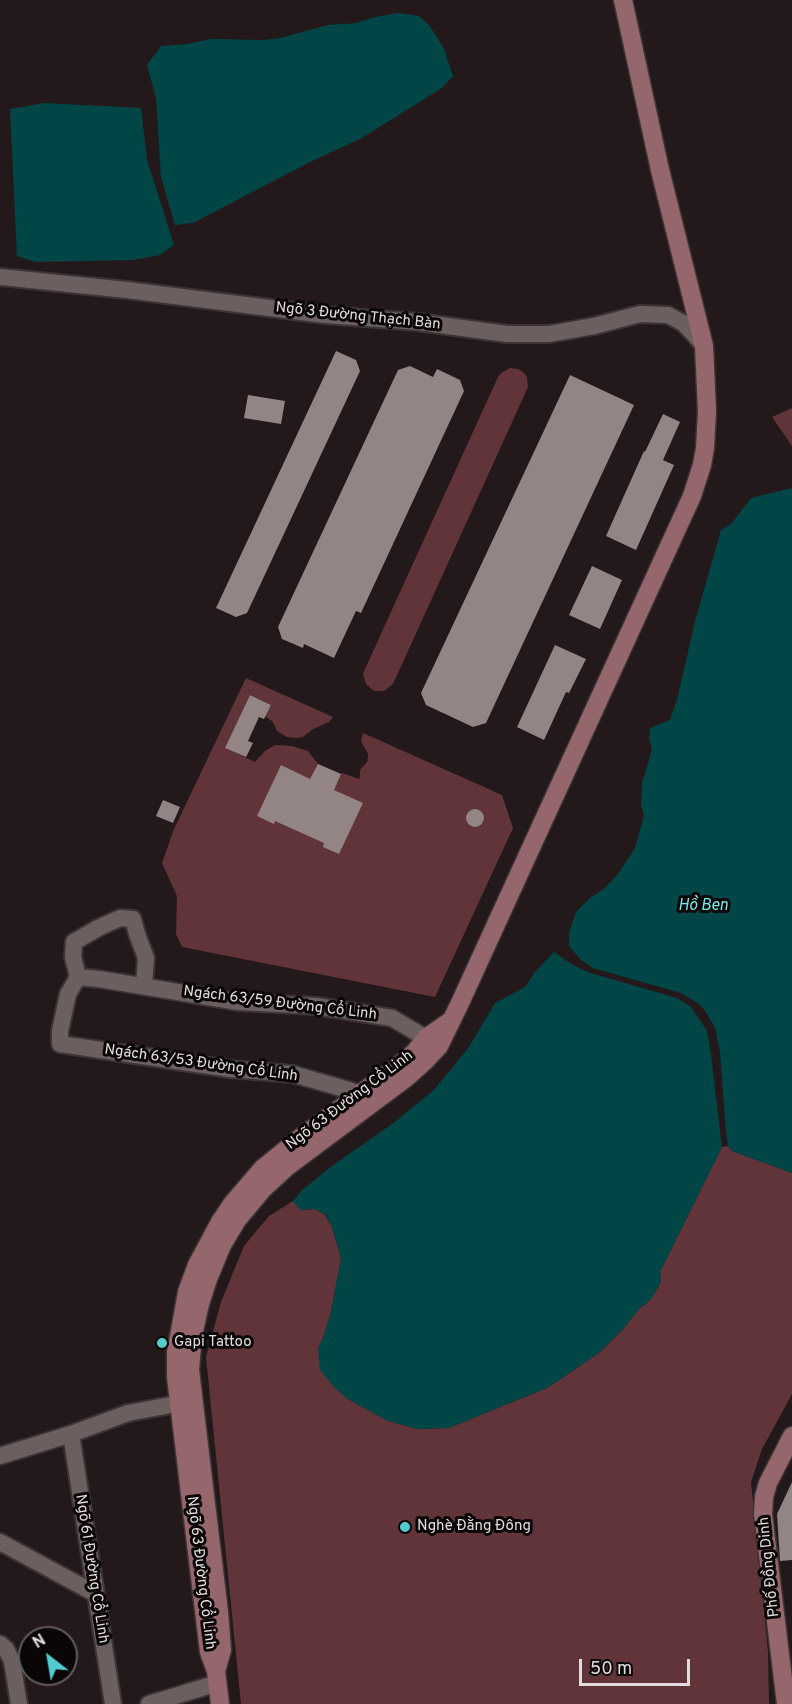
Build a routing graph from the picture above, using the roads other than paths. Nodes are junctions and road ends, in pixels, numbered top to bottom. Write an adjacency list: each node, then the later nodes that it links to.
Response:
1 (623, 0): 3 (street, Ngõ 63 Đường Cổ Linh)
2 (0, 277): 3 (street, Ngõ 3 Đường Thạch Bàn)
3 (704, 346): 6 (street, Ngõ 63 Đường Cổ Linh)
4 (78, 977): 5 (street, Ngách 63/59 Đường Cổ Linh); 5 (street); 7 (street, Ngách 63/53 Đường Cổ Linh)
5 (144, 986): 6 (street, Ngách 63/59 Đường Cổ Linh)
6 (433, 1042): 7 (street, Ngõ 63 Đường Cổ Linh)
7 (367, 1099): 8 (street, Ngõ 63 Đường Cổ Linh)
8 (186, 1402): 9 (street); 15 (street, Ngõ 63 Đường Cổ Linh)
9 (71, 1434): 11 (street); 13 (street, Ngõ 61 Đường Cổ Linh)
10 (792, 1436): 20 (street, Phố Đồng Dinh)
11 (0, 1456)
12 (0, 1542): 13 (street)
13 (94, 1593): 17 (street, Ngõ 61 Đường Cổ Linh)
14 (2, 1648): 16 (street)
15 (217, 1677): 18 (street); 19 (street, Ngõ 63 Đường Cổ Linh)
16 (20, 1704)
17 (112, 1704)
18 (149, 1704)
19 (220, 1704)
20 (786, 1704)

